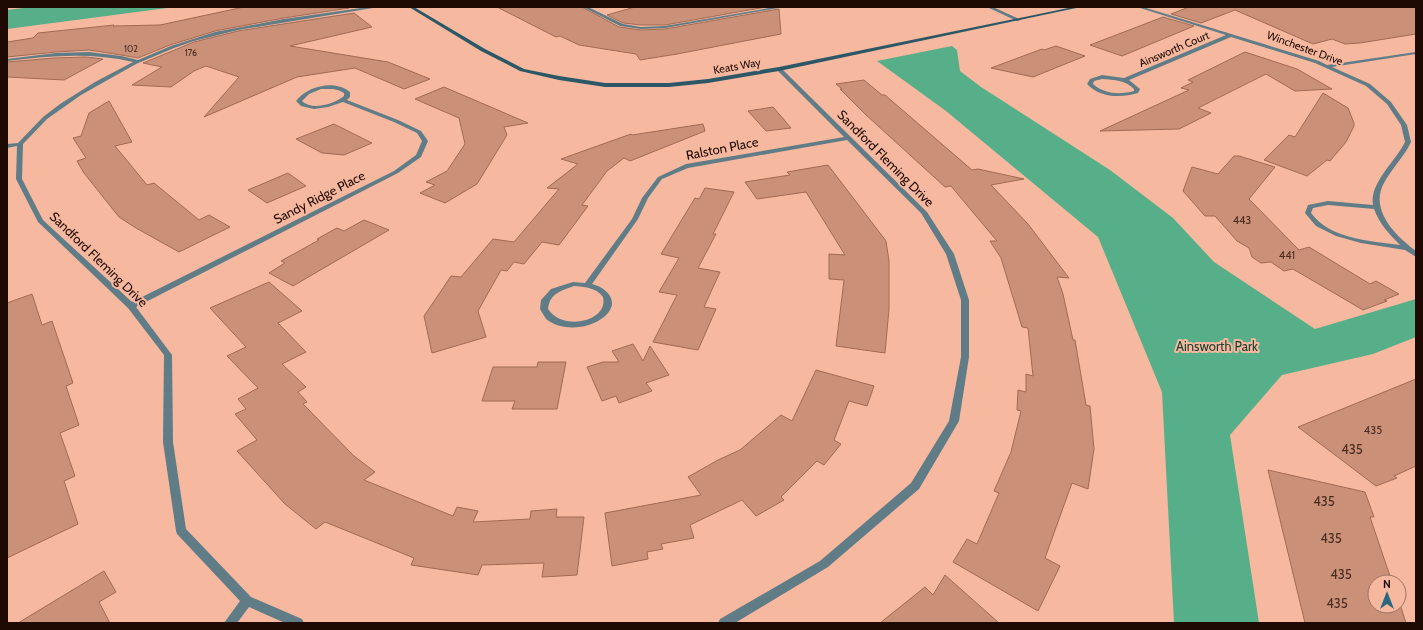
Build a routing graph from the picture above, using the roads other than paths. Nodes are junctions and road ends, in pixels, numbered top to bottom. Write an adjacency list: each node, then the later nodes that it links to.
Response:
1 (377, 7): 12 (street)
2 (411, 7): 14 (street, Keats Way)
3 (585, 7): 4 (street)
4 (782, 7)
5 (989, 7): 8 (street)
6 (1079, 7): 8 (street, Keats Way)
7 (1139, 7): 9 (street, Winchester Drive)
8 (1019, 20): 14 (street, Keats Way)
9 (1231, 35): 13 (street, Winchester Drive); 15 (street, Ainsworth Court)
10 (1416, 53): 13 (street)
11 (7, 60): 12 (street)
12 (137, 61): 18 (street)
13 (1328, 66): 20 (street, Winchester Drive)
14 (779, 69): 17 (street, Sandford Fleming Drive)
15 (1125, 80): 15 (street, Ainsworth Court)
16 (343, 100): 16 (street); 24 (street, Sandy Ridge Place)
17 (847, 138): 23 (street, Ralston Place); 28 (street, Sandford Fleming Drive)
18 (20, 144): 19 (street); 24 (street, Sandford Fleming Drive)
19 (7, 146)
20 (1376, 207): 21 (street); 21 (street)
21 (1407, 248): 22 (street)
22 (1416, 255)
23 (587, 285): 23 (street)
24 (131, 306): 25 (street, Sandford Fleming Drive)
25 (247, 601): 26 (street); 27 (street, Sandford Fleming Drive)
26 (230, 623)
27 (298, 623)
28 (724, 623)

